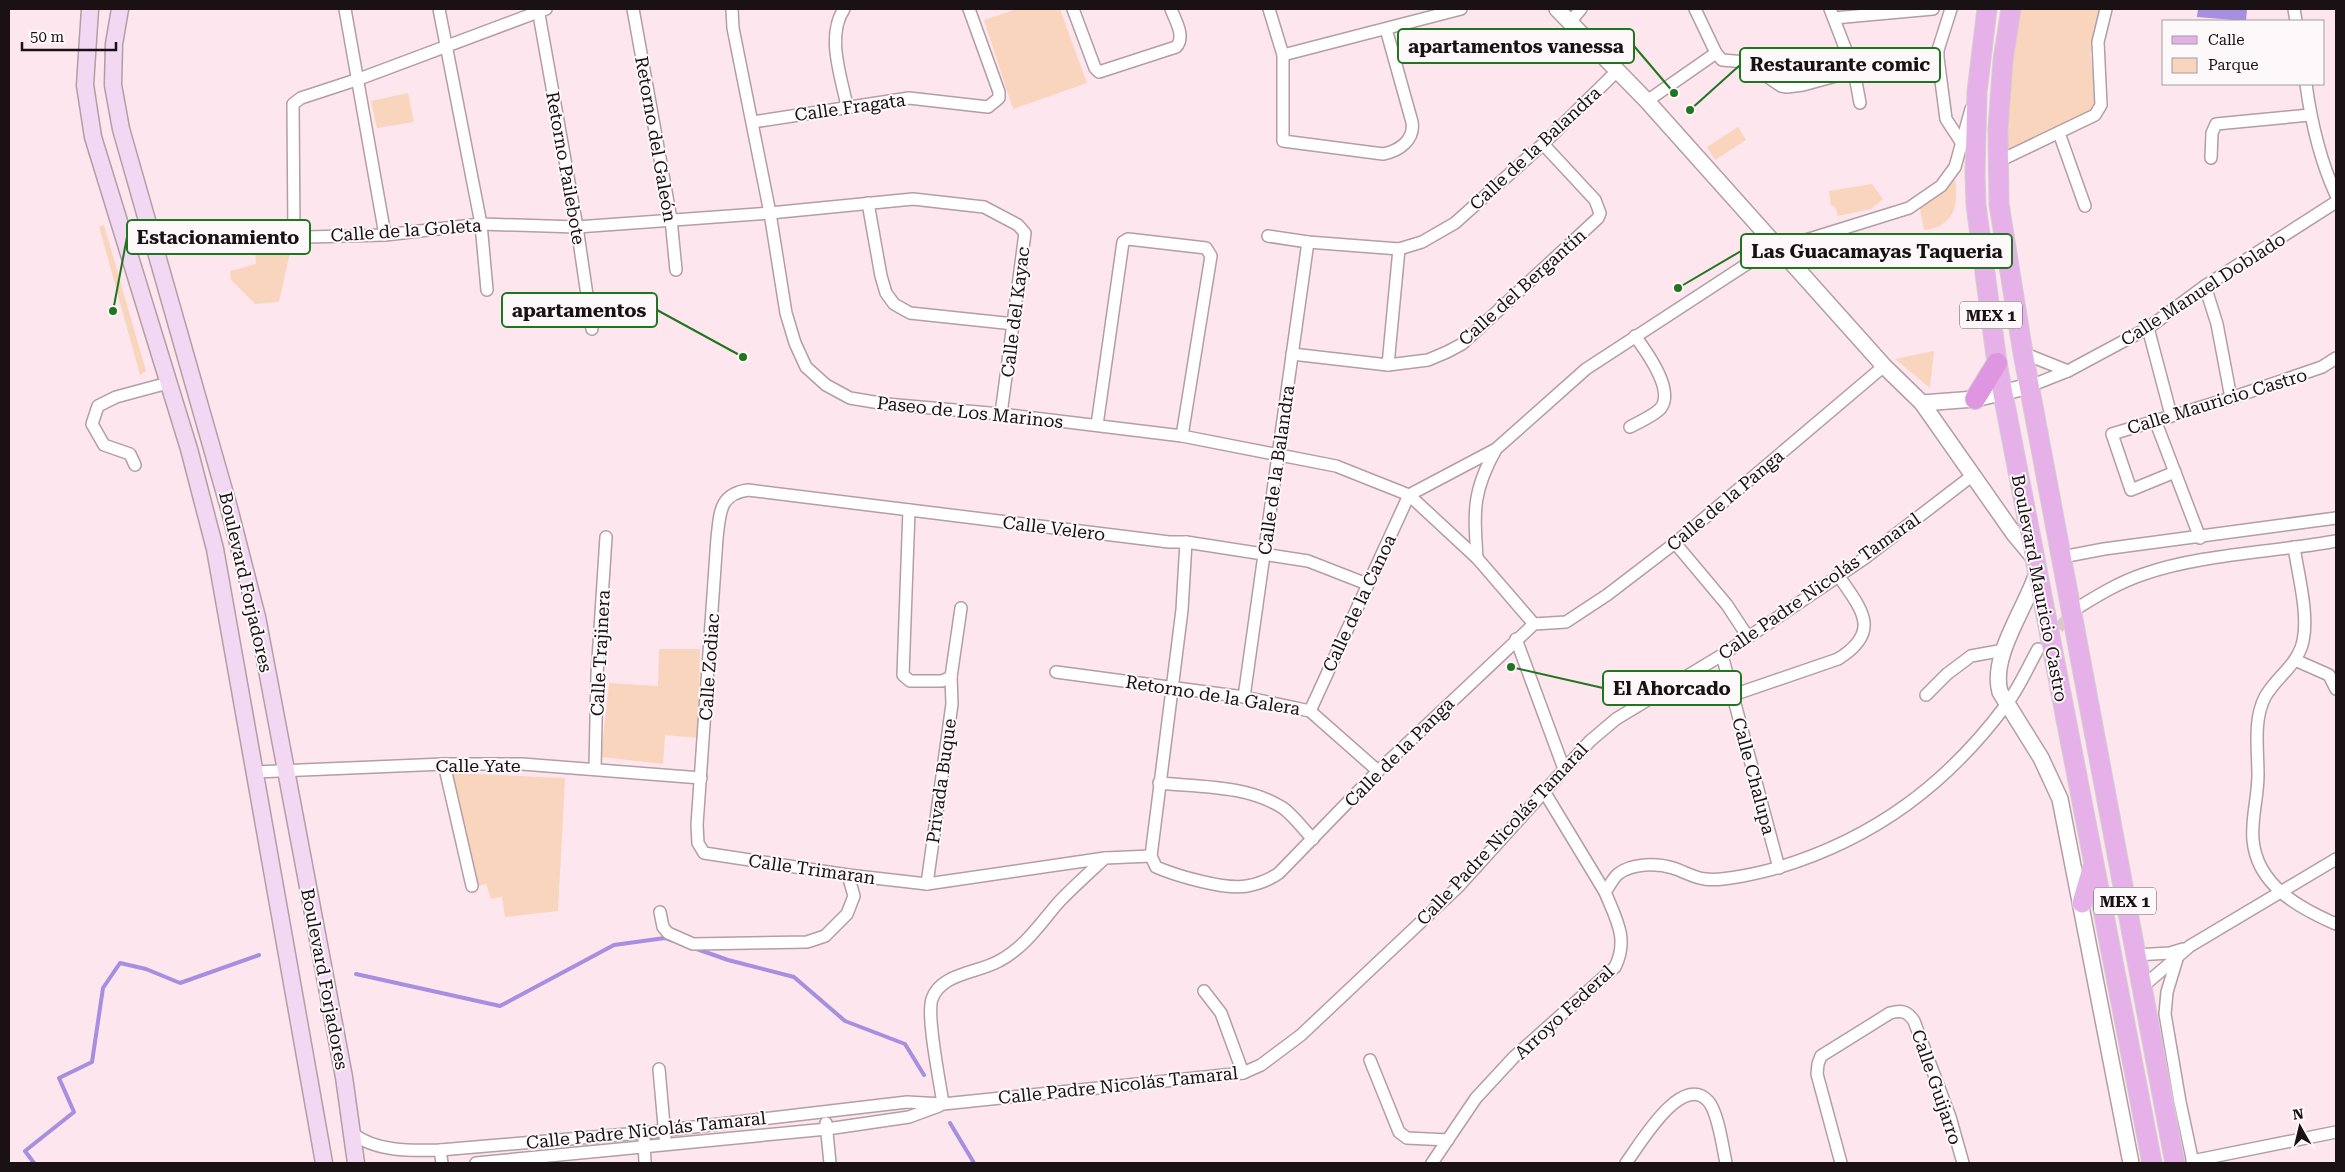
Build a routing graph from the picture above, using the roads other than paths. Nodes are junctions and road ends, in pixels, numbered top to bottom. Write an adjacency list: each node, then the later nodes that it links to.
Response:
1 (90, 9): 71 (main road, Boulevard Forjadores)
2 (120, 9): 125 (main road, Boulevard Forjadores)
3 (345, 9): 31 (street)
4 (438, 9): 26 (street)
5 (633, 9): 49 (street, Retorno del Galeón)
6 (732, 9): 38 (street, Paseo de Los Marinos)
7 (844, 9): 36 (street)
8 (969, 9): 36 (street, Calle Fragata)
9 (1073, 9): 10 (street)
10 (1171, 9)
11 (1269, 9): 28 (street)
12 (1461, 9): 22 (street)
13 (1557, 9): 24 (street)
14 (1581, 9): 24 (street)
15 (1695, 9): 27 (street)
16 (1933, 9): 23 (street)
17 (1951, 9): 40 (street)
18 (1987, 9): 33 (main road, Boulevard Mauricio Castro / MEX 1)
19 (2011, 9): 43 (main road, Boulevard Mauricio Castro / MEX 1)
20 (2106, 9): 39 (street)
21 (541, 10): 26 (street, Calle de la Goleta); 51 (street, Retorno Pailebote)
22 (1435, 12): 25 (street)
23 (1832, 14): 30 (street)
24 (1570, 22): 29 (street)
25 (1386, 28): 28 (street); 28 (street)
26 (447, 45): 31 (street, Calle de la Goleta); 50 (street)
27 (1716, 53): 30 (street); 34 (street)
28 (1283, 55)
29 (1618, 70): 34 (street); 41 (street, Calle de la Balandra)
30 (1854, 71): 35 (street)
31 (359, 79): 52 (street); 52 (street, Calle de la Goleta)
32 (2306, 85): 37 (street)
33 (1976, 92): 40 (street); 67 (main road, Boulevard Mauricio Castro / MEX 1)
34 (1647, 101): 56 (street)
35 (1860, 103)
36 (847, 106): 38 (street, Calle Fragata)
37 (2310, 115): 42 (street); 44 (street)
38 (753, 122): 48 (street, Paseo de Los Marinos)
39 (2059, 132): 43 (street); 47 (street)
40 (1961, 142): 56 (street)
41 (1543, 144): 55 (street, Calle de la Balandra); 68 (street, Calle del Bergantín)
42 (2211, 158)
43 (1997, 162): 64 (main road, Boulevard Mauricio Castro / MEX 1)
44 (2336, 195)
45 (2336, 202): 58 (street, Calle Manuel Doblado)
46 (868, 203): 48 (street, Calle del Kayac); 60 (street); 60 (street, Calle del Kayac)
47 (2085, 206)
48 (770, 213): 49 (street, Calle de la Goleta); 77 (street, Paseo de Los Marinos)
49 (670, 219): 51 (street, Calle de la Goleta); 57 (street, Retorno del Galeón)
50 (481, 224): 51 (street, Calle de la Goleta); 52 (street, Calle de la Goleta); 59 (street)
51 (577, 227): 61 (street, Retorno Pailebote)
52 (385, 235)
53 (1268, 236): 54 (street, Calle de la Balandra)
54 (1308, 242): 55 (street, Calle de la Balandra); 65 (street, Calle de la Balandra)
55 (1399, 248): 68 (street)
56 (1777, 249): 63 (street); 69 (street)
57 (676, 270)
58 (2205, 286): 62 (street, Calle Manuel Doblado); 74 (street)
59 (487, 290)
60 (1014, 324): 77 (street, Calle del Kayac)
61 (592, 328)
62 (2148, 328): 70 (street, Calle Manuel Doblado); 78 (street)
63 (1635, 336): 81 (street); 83 (street)
64 (2022, 353): 70 (street); 72 (main road, Boulevard Mauricio Castro / MEX 1)
65 (1292, 354): 68 (street, Calle del Bergantín); 84 (street, Calle de la Balandra)
66 (2336, 358): 74 (street, Calle Mauricio Castro)
67 (1997, 363): 73 (main road, Boulevard Mauricio Castro / MEX 1); 75 (highway)
68 (1388, 365)
69 (1884, 366): 76 (street); 96 (street, Calle de la Panga)
70 (2068, 371): 72 (street, Calle Manuel Doblado)
71 (168, 383): 85 (street); 127 (main road, Boulevard Forjadores)
72 (2030, 386): 73 (street); 99 (main road, Boulevard Mauricio Castro / MEX 1)
73 (2002, 392): 75 (street); 101 (main road, Boulevard Mauricio Castro / MEX 1)
74 (2231, 398): 78 (street, Calle Mauricio Castro)
75 (1975, 399): 76 (street)
76 (1922, 403): 87 (street)
77 (1001, 414): 80 (street, Paseo de Los Marinos)
78 (2171, 415): 79 (street, Calle Mauricio Castro)
79 (2155, 420): 86 (street); 86 (street, Calle Mauricio Castro)
80 (1097, 425): 82 (street, Paseo de Los Marinos); 82 (street)
81 (1630, 427)
82 (1182, 436): 84 (street, Paseo de Los Marinos)
83 (1496, 449): 89 (street); 100 (street)
84 (1278, 454): 89 (street, Paseo de Los Marinos); 98 (street, Calle de la Balandra)
85 (135, 466)
86 (2175, 472): 93 (street)
87 (1973, 475): 101 (street); 102 (street, Calle Padre Nicolás Tamaral)
88 (736, 492): 90 (street, Calle Velero); 128 (street, Calle Zodiac)
89 (1408, 495): 100 (street, Paseo de Los Marinos); 103 (street, Calle de la Canoa)
90 (909, 510): 95 (street, Calle Velero); 114 (street)
91 (2336, 518): 93 (street)
92 (606, 537): 123 (street, Calle Trajinera)
93 (2200, 538): 99 (street)
94 (2336, 541): 97 (street)
95 (1186, 542): 98 (street, Calle Velero); 115 (street)
96 (1675, 543): 106 (street, Calle de la Panga); 107 (street)
97 (2294, 547): 104 (street); 112 (street)
98 (1264, 553): 103 (street, Calle Velero); 119 (street, Calle de la Balandra)
99 (2062, 557): 147 (main road, Boulevard Mauricio Castro / MEX 1)
100 (1477, 558): 106 (street, Paseo de Los Marinos)
101 (2035, 565): 110 (street); 136 (main road, Boulevard Mauricio Castro / MEX 1)
102 (1838, 576): 107 (street, Calle Padre Nicolás Tamaral); 117 (street)
103 (1368, 584): 121 (street, Calle de la Canoa)
104 (2079, 606)
105 (961, 608): 114 (street, Privada Buque)
106 (1534, 624): 108 (street, Calle de la Panga)
107 (1748, 637): 111 (street, Calle Padre Nicolás Tamaral)
108 (1516, 639): 124 (street); 126 (street, Calle de la Panga)
109 (2038, 649): 120 (street)
110 (2004, 650): 118 (street); 120 (street)
111 (1722, 655): 117 (street, Calle Chalupa); 124 (street, Calle Padre Nicolás Tamaral)
112 (2295, 660): 116 (street); 142 (street)
113 (1056, 672): 115 (street, Retorno de la Galera)
114 (950, 678): 139 (street, Privada Buque)
115 (1172, 687): 119 (street, Retorno de la Galera); 129 (street)
116 (2336, 688)
117 (1733, 695): 137 (street, Calle Chalupa)
118 (1926, 695)
119 (1244, 697): 121 (street, Retorno de la Galera)
120 (2007, 704): 137 (street); 143 (street)
121 (1310, 711): 126 (street, Retorno de la Galera)
122 (444, 764): 123 (street, Calle Yate); 125 (street, Calle Yate); 140 (street)
123 (595, 768): 128 (street, Calle Yate)
124 (1564, 769): 130 (street, Calle Padre Nicolás Tamaral)
125 (286, 771): 127 (street, Calle Yate); 160 (main road, Boulevard Forjadores)
126 (1378, 771): 131 (street, Calle de la Panga)
127 (255, 772): 169 (main road, Boulevard Forjadores)
128 (701, 778): 132 (street, Calle Zodiac)
129 (1159, 783): 131 (street); 133 (street)
130 (1545, 793): 141 (street, Arroyo Federal); 153 (street, Calle Padre Nicolás Tamaral)
131 (1313, 839): 133 (street, Calle de la Panga)
132 (700, 848): 138 (street, Calle Trimaran)
133 (1151, 856): 134 (street, Calle Trimaran)
134 (1104, 858): 139 (street, Calle Trimaran); 155 (street)
135 (2336, 859): 142 (street)
136 (2093, 866): 143 (main road); 181 (main road, Boulevard Mauricio Castro / MEX 1)
137 (1779, 868): 141 (street)
138 (848, 875): 139 (street, Calle Trimaran); 144 (street)
139 (927, 884)
140 (472, 886)
141 (1605, 892): 162 (street, Arroyo Federal)
142 (2278, 892): 145 (street); 146 (street)
143 (2082, 903): 180 (street)
144 (660, 912)
145 (2336, 924)
146 (2190, 946): 147 (street); 148 (street)
147 (2135, 955): 149 (main road, Boulevard Mauricio Castro / MEX 1)
148 (2178, 956): 149 (street); 154 (street)
149 (2141, 988): 154 (main road, Boulevard Mauricio Castro / MEX 1)
150 (1204, 991): 153 (street)
151 (1370, 1060): 162 (street)
152 (659, 1069): 158 (street)
153 (1243, 1073): 155 (street, Calle Padre Nicolás Tamaral)
154 (2172, 1103): 168 (main road, Boulevard Mauricio Castro / MEX 1)
155 (943, 1104): 156 (street, Calle Padre Nicolás Tamaral); 157 (street, Calle Padre Nicolás Tamaral)
156 (824, 1112): 157 (street); 158 (street, Calle Padre Nicolás Tamaral)
157 (827, 1129): 164 (street, Calle Padre Nicolás Tamaral); 174 (street)
158 (664, 1130): 161 (street, Calle Padre Nicolás Tamaral); 164 (street)
159 (2336, 1132): 168 (street)
160 (352, 1133): 166 (street, Calle Padre Nicolás Tamaral); 170 (main road, Boulevard Forjadores)
161 (643, 1133): 163 (street, Calle Padre Nicolás Tamaral); 165 (street)
162 (1448, 1140): 175 (street, Arroyo Federal)
163 (538, 1141): 166 (street, Calle Padre Nicolás Tamaral); 167 (street)
164 (666, 1144): 165 (street, Calle Padre Nicolás Tamaral)
165 (644, 1146): 167 (street, Calle Padre Nicolás Tamaral); 173 (street)
166 (440, 1150): 171 (street)
167 (541, 1160): 172 (street, Calle Padre Nicolás Tamaral)
168 (2187, 1162)
169 (324, 1163)
170 (356, 1163)
171 (442, 1163)
172 (476, 1163)
173 (646, 1163)
174 (830, 1163)
175 (1432, 1163)
176 (1626, 1163): 177 (street)
177 (1726, 1163)
178 (1840, 1163): 179 (street, Calle Guijarro)
179 (1963, 1163)
180 (2131, 1163)
181 (2152, 1163)

